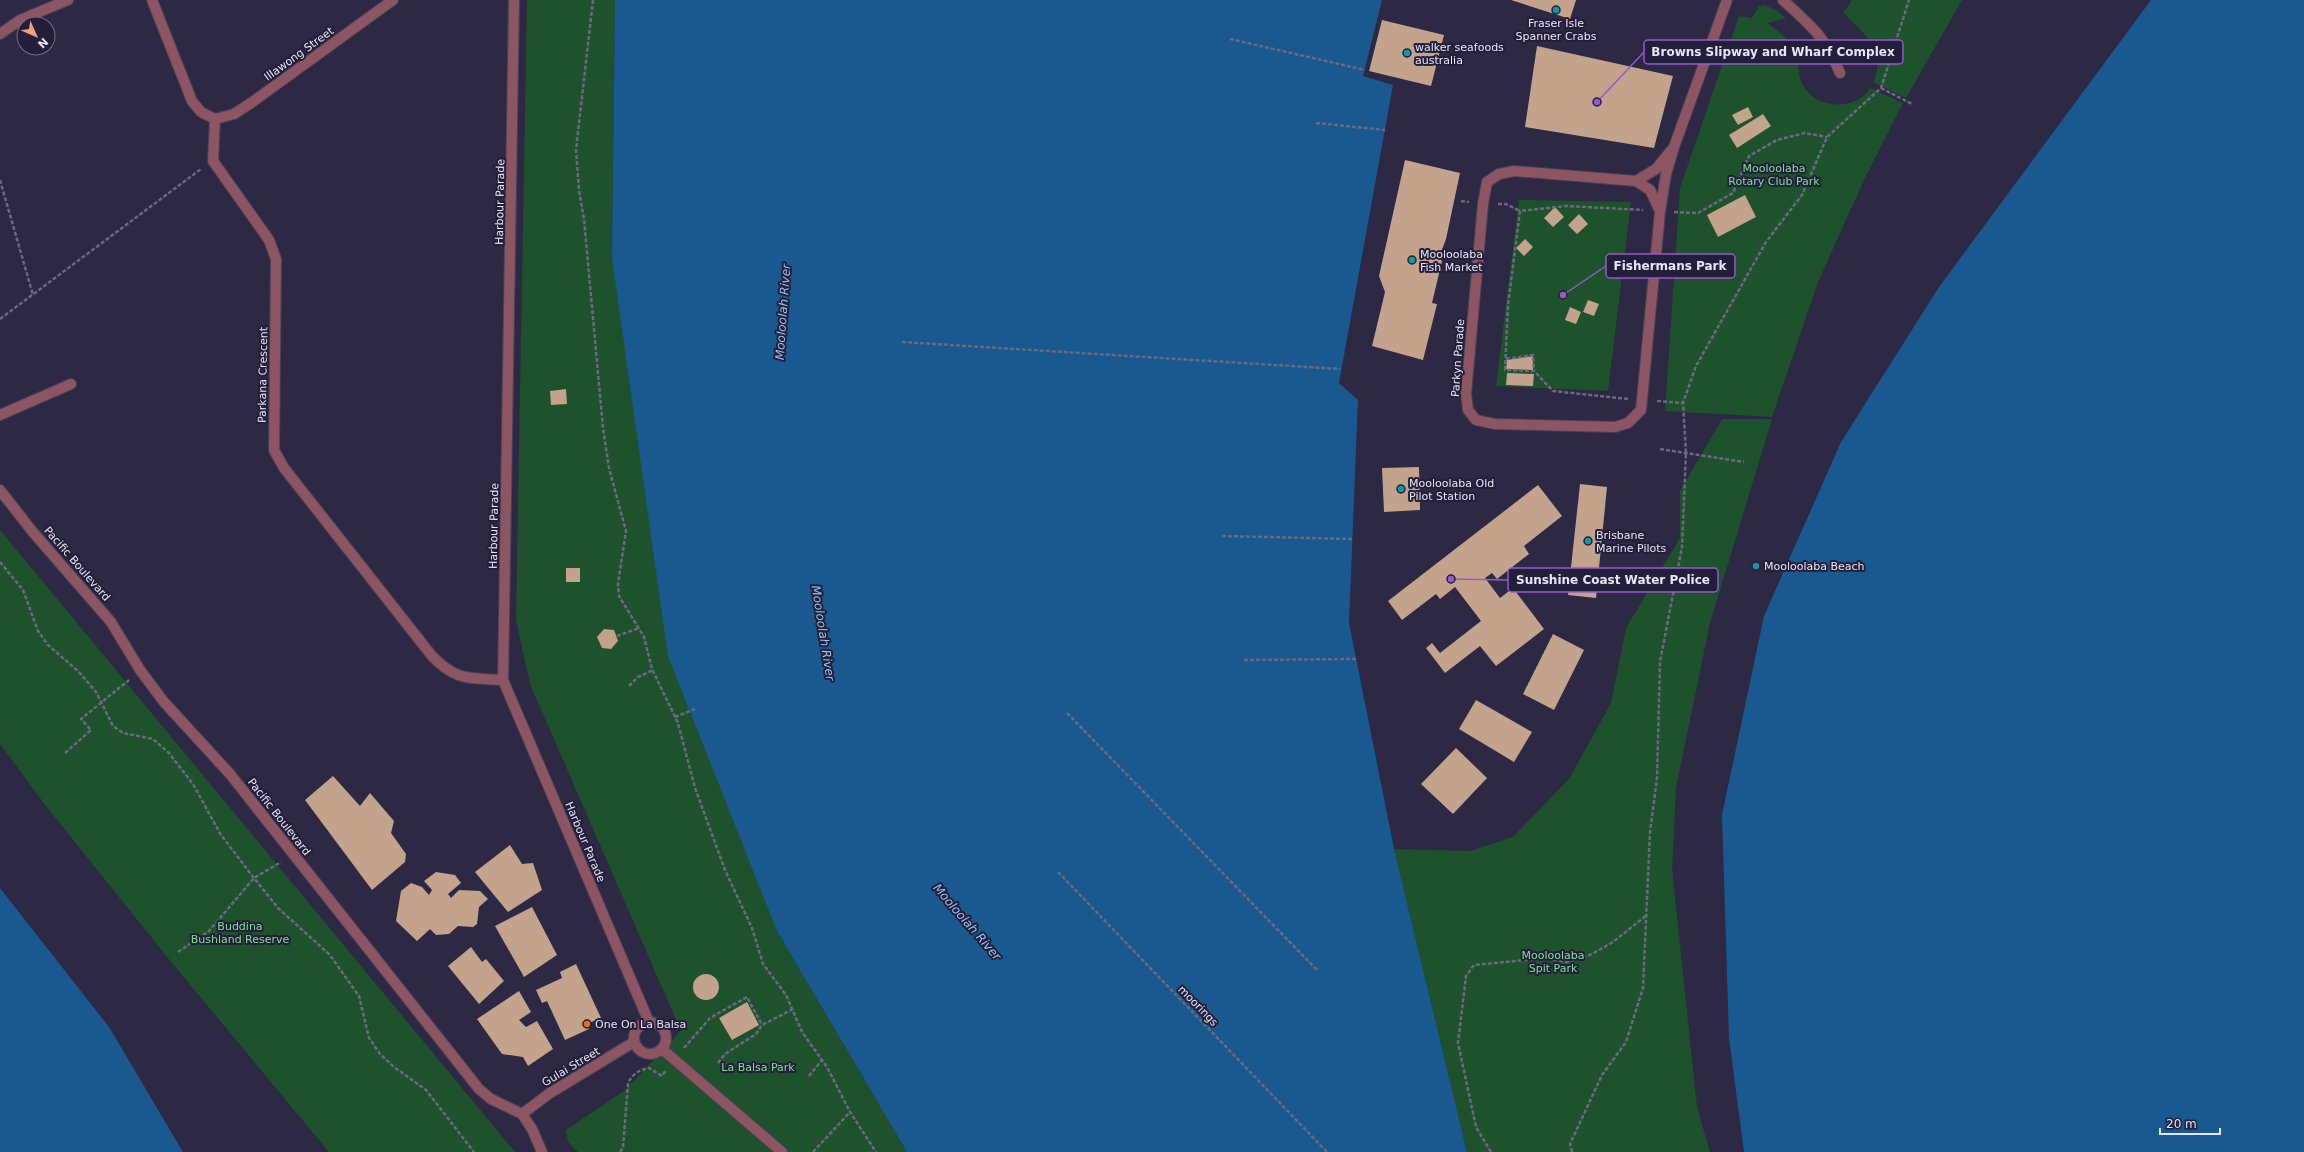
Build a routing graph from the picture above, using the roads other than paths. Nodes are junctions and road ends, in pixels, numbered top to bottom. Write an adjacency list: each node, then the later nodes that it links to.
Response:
1 (68, 0): 7 (street)
2 (152, 0): 9 (street)
3 (393, 0): 9 (street, Illawong Street)
4 (514, 0): 16 (street, Harbour Parade)
5 (1727, 0): 10 (street, Parkyn Parade)
6 (1783, 0): 8 (street)
7 (0, 34)
8 (1840, 73)
9 (214, 119): 16 (street, Parkana Crescent)
10 (1674, 147): 11 (street, Parkyn Parade); 12 (street, Parkyn Parade)
11 (1636, 181): 12 (street); 12 (street, Parkyn Parade)
12 (1660, 212)
13 (71, 384): 14 (street)
14 (0, 415)
15 (0, 490): 20 (street, Pacific Boulevard)
16 (503, 680): 17 (street, Harbour Parade)
17 (648, 1022): 18 (street); 19 (street)
18 (634, 1042): 19 (street); 20 (street, Gulai Street)
19 (662, 1049): 22 (street)
20 (522, 1114): 21 (street)
21 (542, 1152)
22 (782, 1152)

